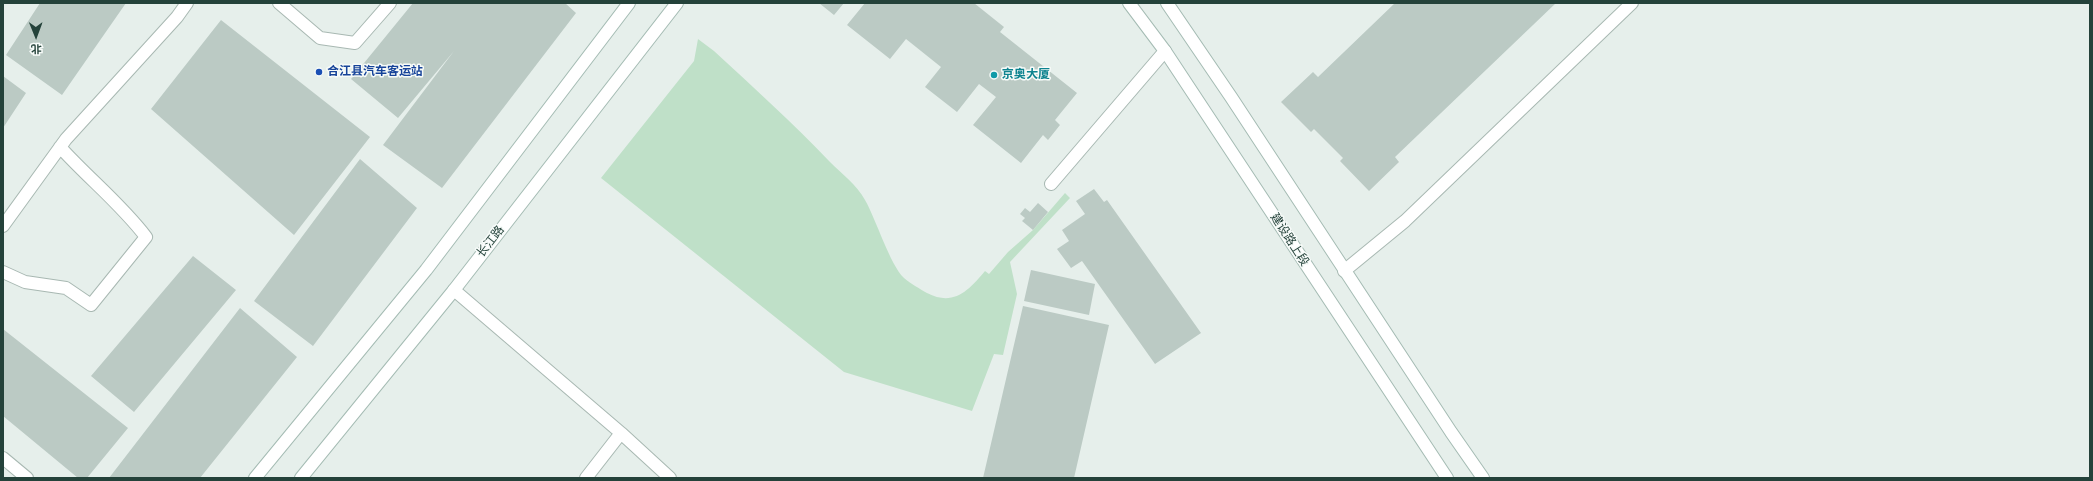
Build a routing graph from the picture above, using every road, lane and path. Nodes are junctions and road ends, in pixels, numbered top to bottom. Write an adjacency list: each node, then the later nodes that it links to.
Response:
1 (187, 3): 10 (main road)
2 (279, 3): 3 (main road)
3 (390, 3)
4 (629, 3): 19 (main road)
5 (677, 3): 15 (main road, 长江路)
6 (1129, 3): 9 (main road, 建设路上段)
7 (1167, 3): 13 (main road)
8 (1632, 3): 13 (main road)
9 (1165, 51): 11 (main road); 23 (main road, 建设路上段)
10 (60, 147): 12 (main road); 14 (main road)
11 (1052, 184)
12 (3, 226)
13 (1344, 271): 24 (main road)
14 (3, 272)
15 (454, 290): 16 (main road); 20 (main road, 长江路)
16 (621, 434): 21 (main road); 22 (main road)
17 (3, 458): 18 (main road)
18 (27, 478)
19 (255, 478)
20 (301, 478)
21 (586, 478)
22 (670, 478)
23 (1447, 478)
24 (1483, 478)

